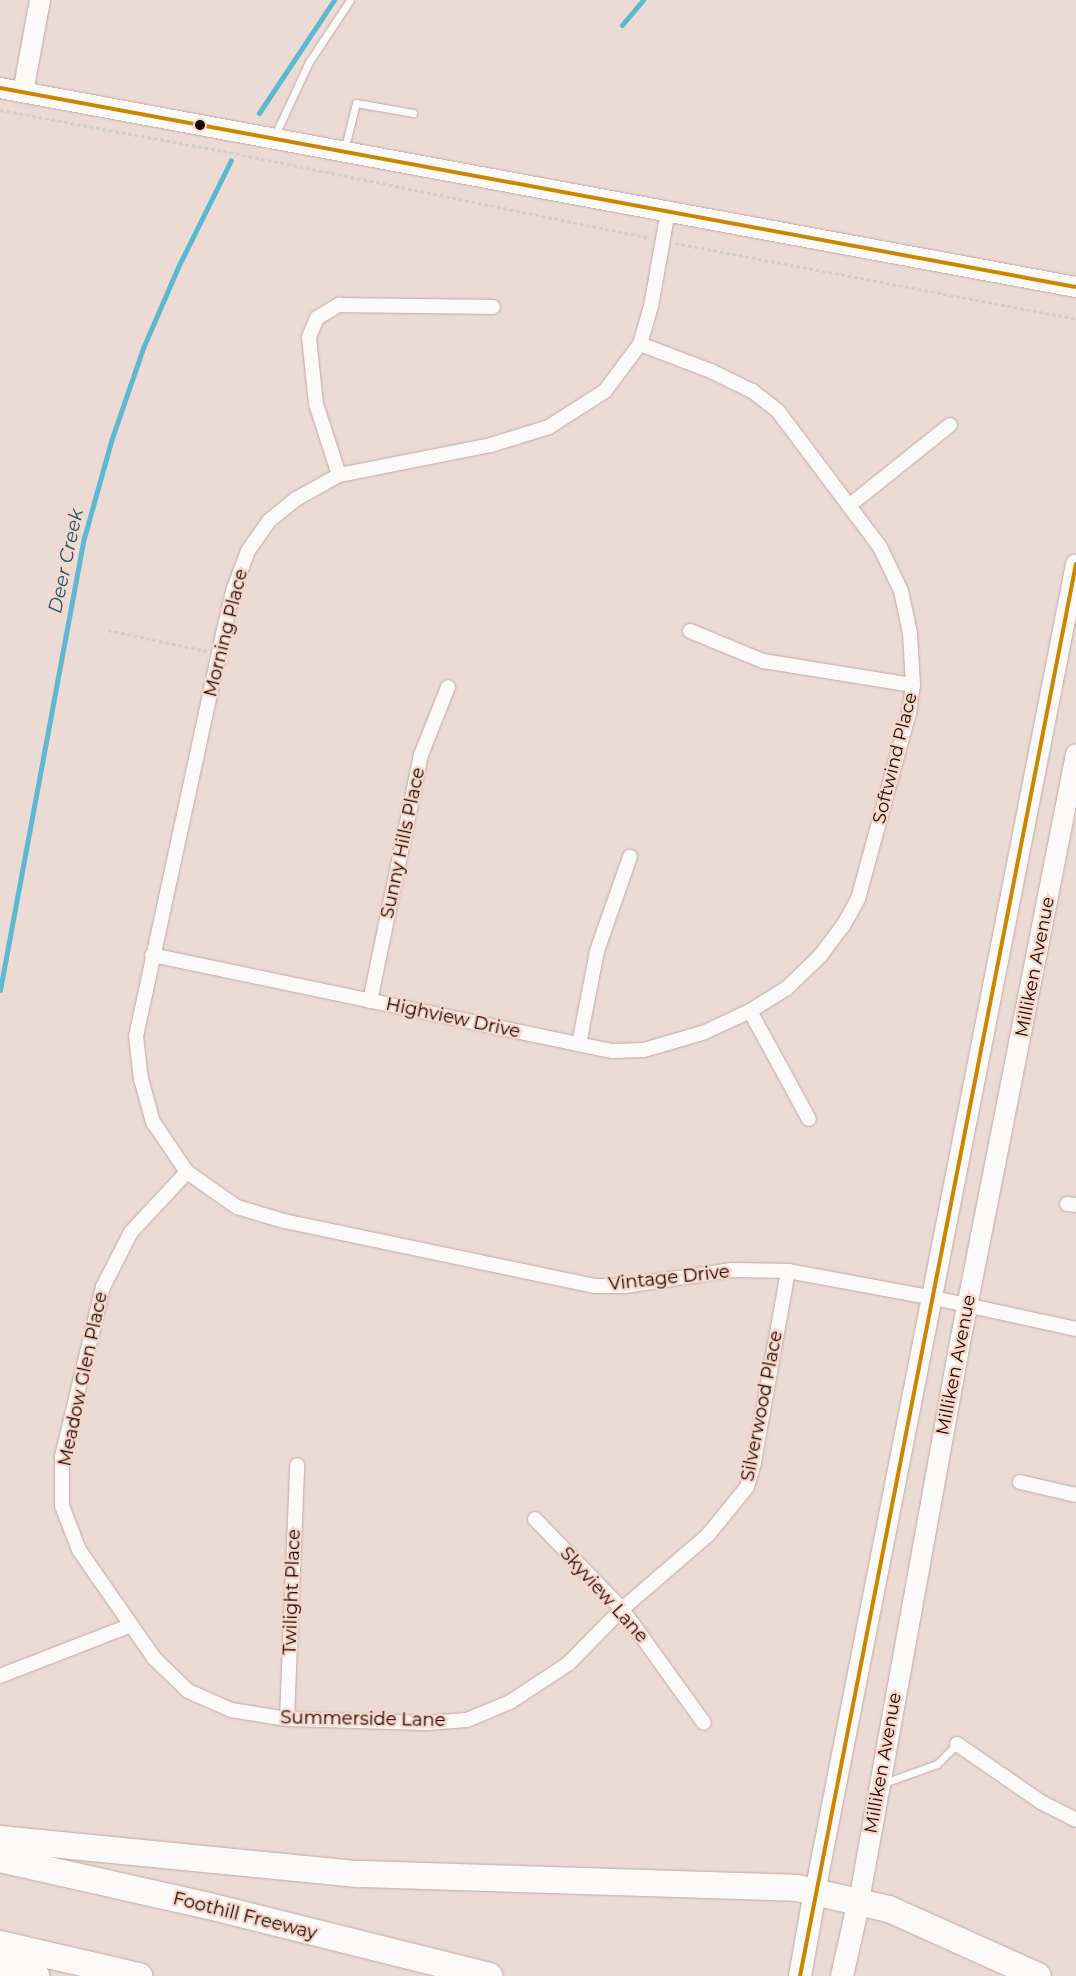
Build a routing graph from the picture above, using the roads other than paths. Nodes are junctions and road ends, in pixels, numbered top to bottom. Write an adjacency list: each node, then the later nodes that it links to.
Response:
1 (40, 0): 4 (main road)
2 (350, 0): 6 (lane)
3 (0, 88): 4 (main road)
4 (23, 92): 6 (main road)
5 (413, 113): 7 (lane)
6 (273, 138): 7 (main road)
7 (344, 152): 8 (main road)
8 (668, 211): 9 (main road); 11 (street, Morning Place)
9 (1076, 287)
10 (493, 308): 13 (street)
11 (640, 344): 13 (street, Morning Place); 14 (street, Softwind Place)
12 (950, 425): 14 (street)
13 (339, 475): 21 (street, Morning Place)
14 (850, 505): 17 (street, Softwind Place)
15 (1076, 564): 28 (main road, Milliken Avenue)
16 (690, 631): 17 (street)
17 (913, 685): 23 (street, Softwind Place)
18 (448, 687): 22 (street, Sunny Hills Place)
19 (1076, 754): 29 (main road, Milliken Avenue)
20 (630, 856): 24 (street)
21 (152, 955): 22 (street, Highview Drive); 26 (street, Morning Place)
22 (370, 1001): 24 (street, Highview Drive)
23 (750, 1011): 24 (street, Highview Drive); 25 (street)
24 (579, 1044)
25 (809, 1119)
26 (186, 1172): 27 (street, Vintage Drive); 36 (street, Meadow Glen Place)
27 (788, 1271): 28 (street, Vintage Drive); 35 (street, Silverwood Place)
28 (934, 1298): 29 (street, Vintage Drive); 45 (main road, Milliken Avenue)
29 (967, 1305): 30 (street, Vintage Drive); 41 (main road, Milliken Avenue)
30 (1076, 1329)
31 (297, 1465): 38 (street, Twilight Place)
32 (1020, 1482): 33 (street)
33 (1076, 1495)
34 (535, 1519): 35 (street, Skyview Lane)
35 (622, 1609): 38 (street, Summerside Lane); 39 (street, Skyview Lane)
36 (129, 1626): 37 (street); 38 (street, Summerside Lane)
37 (0, 1676)
38 (287, 1719)
39 (704, 1723)
40 (956, 1744): 41 (lane); 42 (street)
41 (879, 1785): 46 (main road, Milliken Avenue)
42 (1076, 1820)
43 (0, 1839): 45 (highway)
44 (0, 1860): 52 (highway, Foothill Freeway)
45 (815, 1892): 46 (highway); 49 (main road, Milliken Avenue)
46 (859, 1901): 53 (main road, Milliken Avenue); 54 (highway)
47 (0, 1944): 51 (highway)
48 (0, 1965): 50 (highway)
49 (801, 1974)
50 (36, 1976)
51 (140, 1976)
52 (489, 1976)
53 (842, 1976)
54 (1038, 1976)

